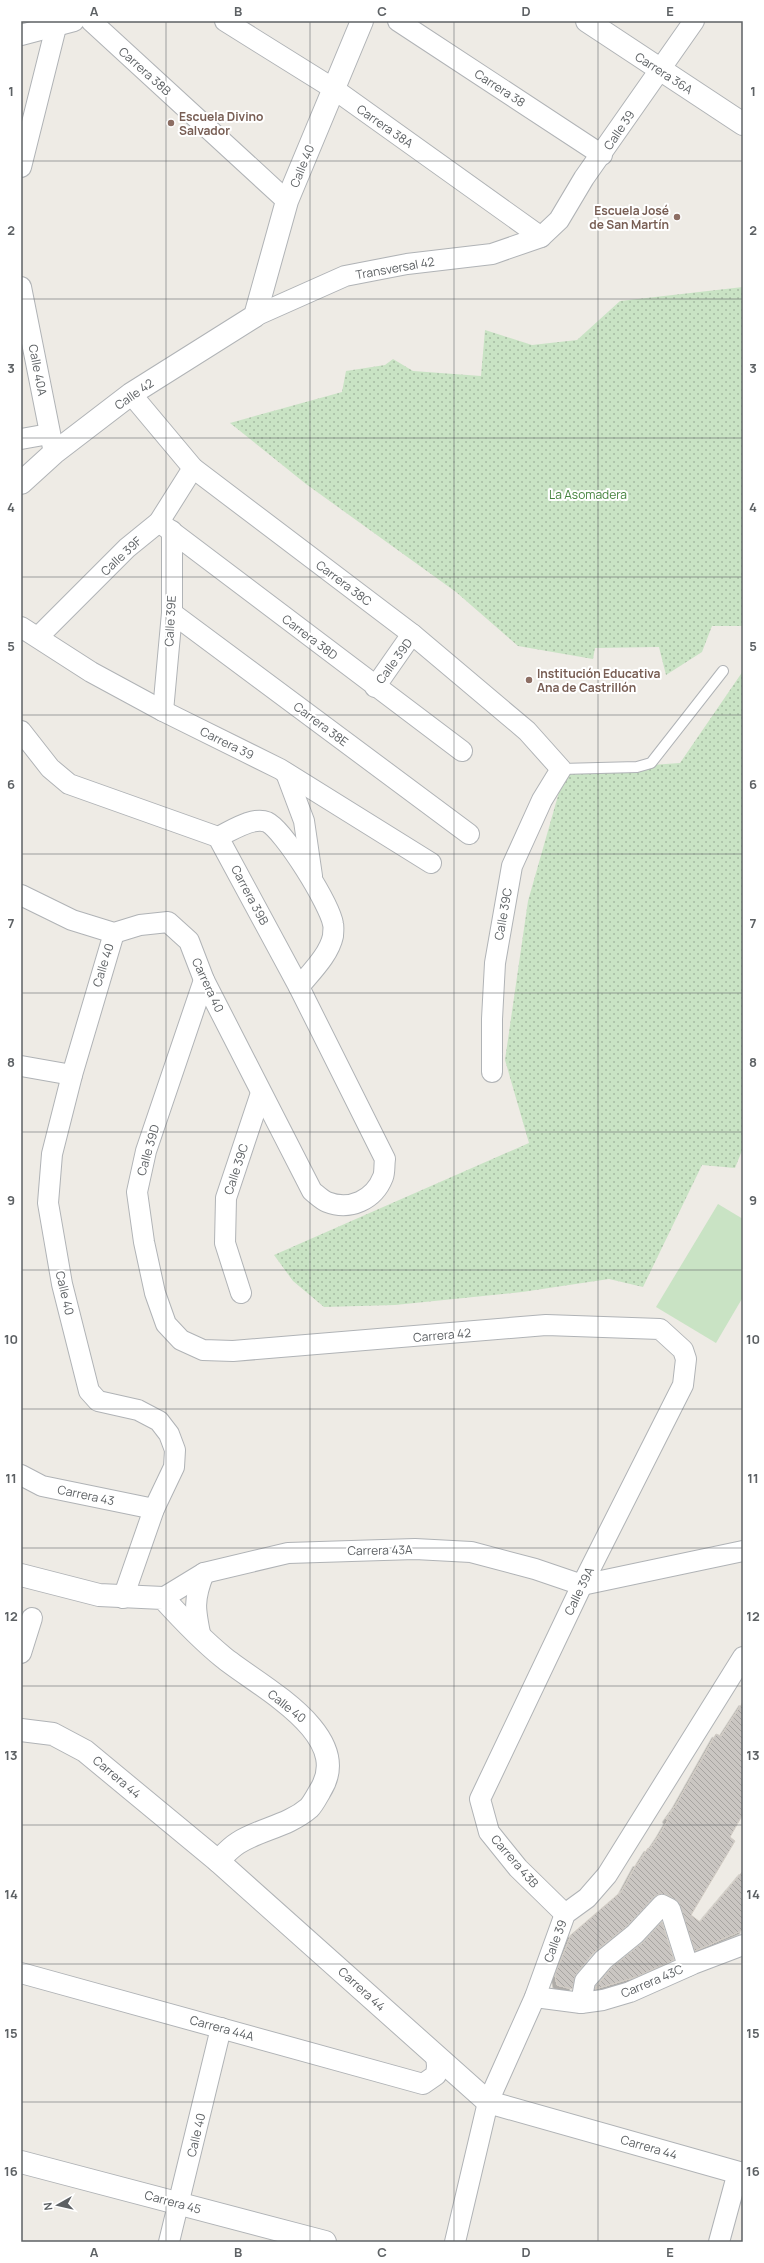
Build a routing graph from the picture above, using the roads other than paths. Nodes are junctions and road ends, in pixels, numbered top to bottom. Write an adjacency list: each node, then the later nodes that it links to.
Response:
1 (90, 21): 14 (street, Carrera 38B)
2 (225, 21): 10 (street, Carrera 38A)
3 (362, 21): 10 (street, Calle 40)
4 (398, 21): 12 (street, Carrera 38)
5 (587, 21): 9 (street, Carrera 36A)
6 (694, 21): 9 (street, Calle 39)
7 (65, 24): 8 (street); 13 (street)
8 (23, 34)
9 (660, 71): 11 (street, Carrera 36A); 12 (street, Calle 39)
10 (334, 89): 14 (street, Calle 40); 15 (street, Carrera 38A)
11 (743, 124)
12 (602, 155): 15 (street, Calle 39)
13 (21, 167)
14 (287, 201): 17 (street, Calle 40)
15 (541, 237): 17 (street, Transversal 42)
16 (21, 287): 18 (street, Calle 40A)
17 (255, 316): 19 (street, Calle 42)
18 (26, 336): 21 (street, Calle 40A)
19 (131, 394): 21 (street, Calle 42); 22 (street, Carrera 38C)
20 (21, 439): 21 (street)
21 (52, 443): 23 (street, Calle 42)
22 (193, 468): 24 (street, Calle 39F); 27 (street, Carrera 38C)
23 (21, 482)
24 (165, 527): 25 (street, Calle 39E); 28 (street, Calle 39F); 30 (street, Carrera 38D)
25 (172, 613): 31 (street, Calle 39E); 36 (street, Carrera 38E)
26 (21, 627): 28 (street, Carrera 39)
27 (412, 634): 30 (street, Calle 39D); 34 (street, Carrera 38C)
28 (38, 637): 31 (street, Carrera 39)
29 (723, 671): 34 (lane)
30 (375, 687): 33 (street, Carrera 38D)
31 (163, 711): 35 (street, Carrera 39)
32 (21, 730): 37 (street)
33 (462, 752)
34 (561, 769): 45 (street, Calle 39C)
35 (286, 773): 38 (street, Carrera 39); 39 (street)
36 (470, 834)
37 (218, 837): 39 (street); 43 (street, Carrera 39B)
38 (431, 863)
39 (312, 878): 43 (street)
40 (21, 895): 41 (street)
41 (114, 933): 42 (street, Carrera 40); 46 (street, Calle 40)
42 (204, 980): 47 (street, Carrera 40); 50 (street, Calle 39D)
43 (299, 987): 48 (street, Carrera 39B)
44 (21, 1066): 46 (street)
45 (492, 1072)
46 (72, 1075): 53 (street, Calle 40)
47 (261, 1093): 48 (street, Carrera 40); 49 (street, Calle 39C)
48 (312, 1192)
49 (241, 1293)
50 (166, 1324): 51 (street, Carrera 42)
51 (683, 1385): 57 (street, Calle 39A)
52 (21, 1475): 53 (street, Carrera 43)
53 (154, 1509): 58 (street, Calle 40)
54 (743, 1551): 57 (street)
55 (204, 1573): 57 (street, Carrera 43A); 59 (street, Carrera 43A); 61 (street)
56 (21, 1575): 58 (street)
57 (582, 1585): 65 (street, Calle 39A)
58 (123, 1598): 59 (street)
59 (163, 1598): 61 (street, Calle 40)
60 (32, 1618): 62 (street)
61 (201, 1638): 66 (street, Calle 40)
62 (21, 1653)
63 (743, 1657): 67 (street, Calle 39)
64 (21, 1730): 66 (street, Carrera 44)
65 (480, 1799): 67 (street, Carrera 43B)
66 (218, 1861): 74 (street, Carrera 44)
67 (565, 1914): 71 (street, Calle 39)
68 (743, 1945): 69 (street, Carrera 43C)
69 (688, 1966): 72 (street, Carrera 43C); 72 (street)
70 (21, 1973): 73 (street, Carrera 44A)
71 (535, 1997): 72 (street, Carrera 43C); 75 (street, Calle 39)
72 (581, 2003)
73 (221, 2028): 74 (street, Carrera 44A); 78 (street, Calle 40)
74 (436, 2055): 75 (street, Carrera 44)
75 (488, 2102): 77 (street, Carrera 44); 81 (street, Calle 39)
76 (21, 2162): 78 (street, Carrera 45)
77 (740, 2173): 82 (street)
78 (180, 2204): 79 (street, Calle 40); 80 (street, Carrera 45)
79 (169, 2242)
80 (325, 2242)
81 (455, 2242)
82 (719, 2242)

